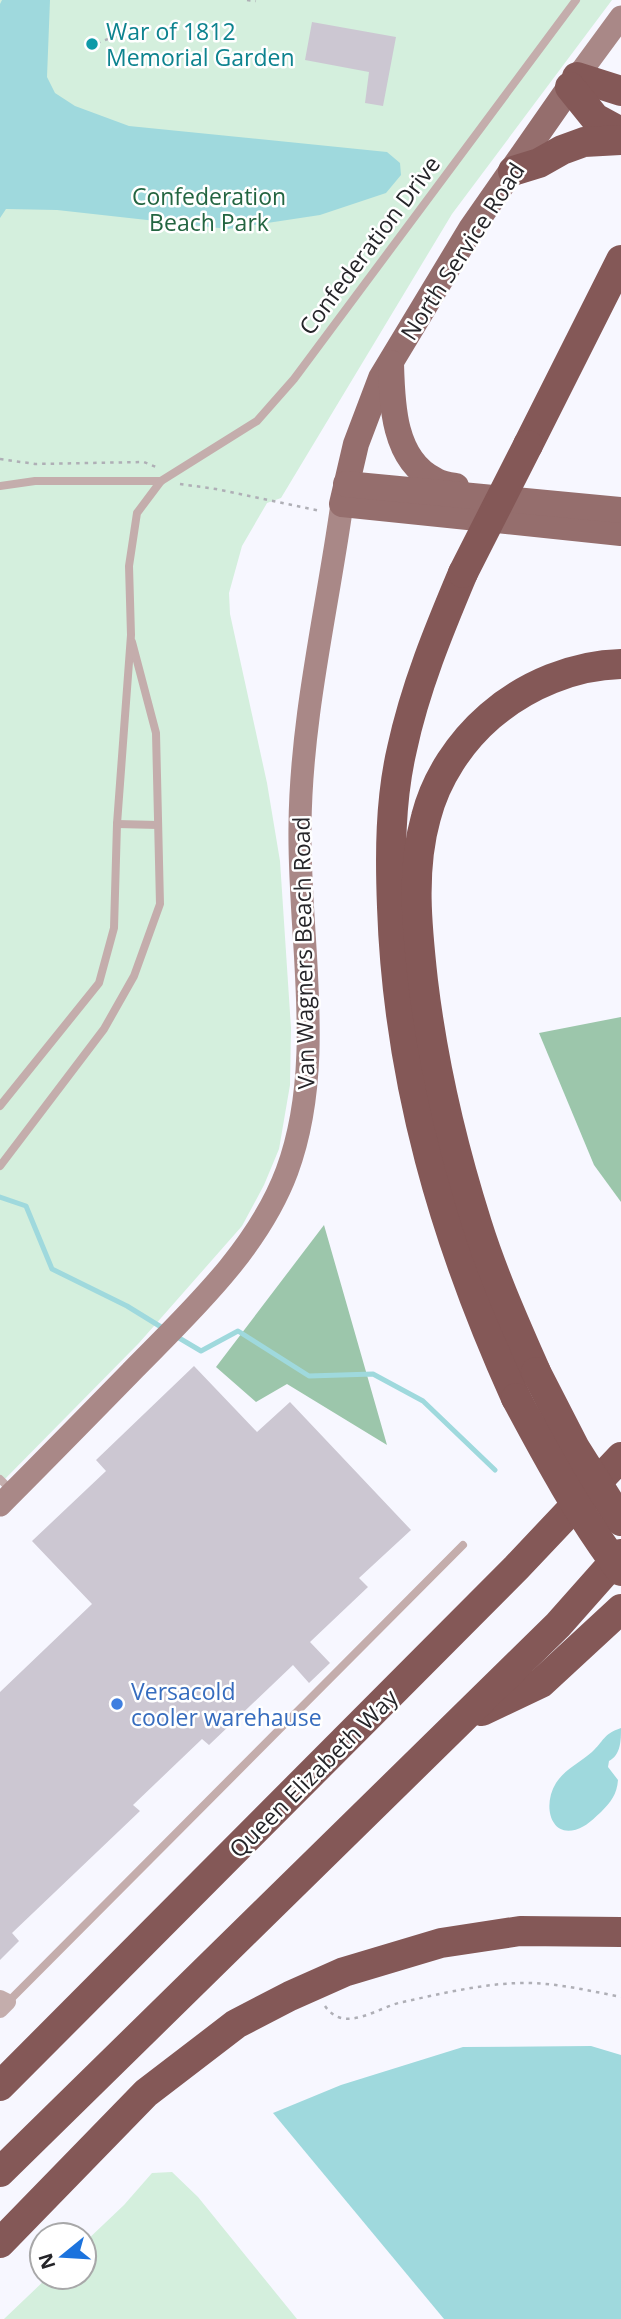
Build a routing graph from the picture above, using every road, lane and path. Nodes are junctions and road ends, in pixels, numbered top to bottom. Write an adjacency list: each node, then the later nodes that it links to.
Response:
1 (247, 0): 3 (path)
2 (576, 0): 14 (lane, Confederation Drive)
3 (256, 1)
4 (621, 17): 7 (street, North Service Road)
5 (133, 30): 6 (path)
6 (97, 43)
7 (574, 82): 8 (highway); 9 (highway); 11 (main road, North Service Road)
8 (621, 90)
9 (621, 132)
10 (621, 140): 11 (highway)
11 (513, 171): 13 (main road, North Service Road)
12 (621, 260): 31 (highway, bridge)
13 (391, 361): 16 (main road, North Service Road); 17 (main road)
14 (161, 481): 15 (lane); 20 (lane)
15 (0, 486)
16 (344, 494): 17 (main road); 19 (main road); 27 (street, Van Wagners Beach Road)
17 (480, 497): 18 (main road)
18 (621, 510)
19 (621, 533)
20 (131, 635): 22 (lane); 23 (lane)
21 (621, 664): 28 (highway, bridge)
22 (117, 824): 23 (lane); 24 (lane)
23 (158, 825): 25 (lane)
24 (0, 1106)
25 (0, 1166)
26 (621, 1457): 38 (highway, Queen Elizabeth Way)
27 (5, 1492)
28 (621, 1521)
29 (463, 1545): 37 (lane)
30 (621, 1554): 33 (highway)
31 (621, 1571)
32 (621, 1608): 33 (highway)
33 (459, 1721): 39 (highway)
34 (621, 1932): 35 (highway)
35 (312, 1986): 36 (path); 40 (highway)
36 (621, 1997)
37 (3, 2004)
38 (0, 2086)
39 (0, 2172)
40 (0, 2243)

